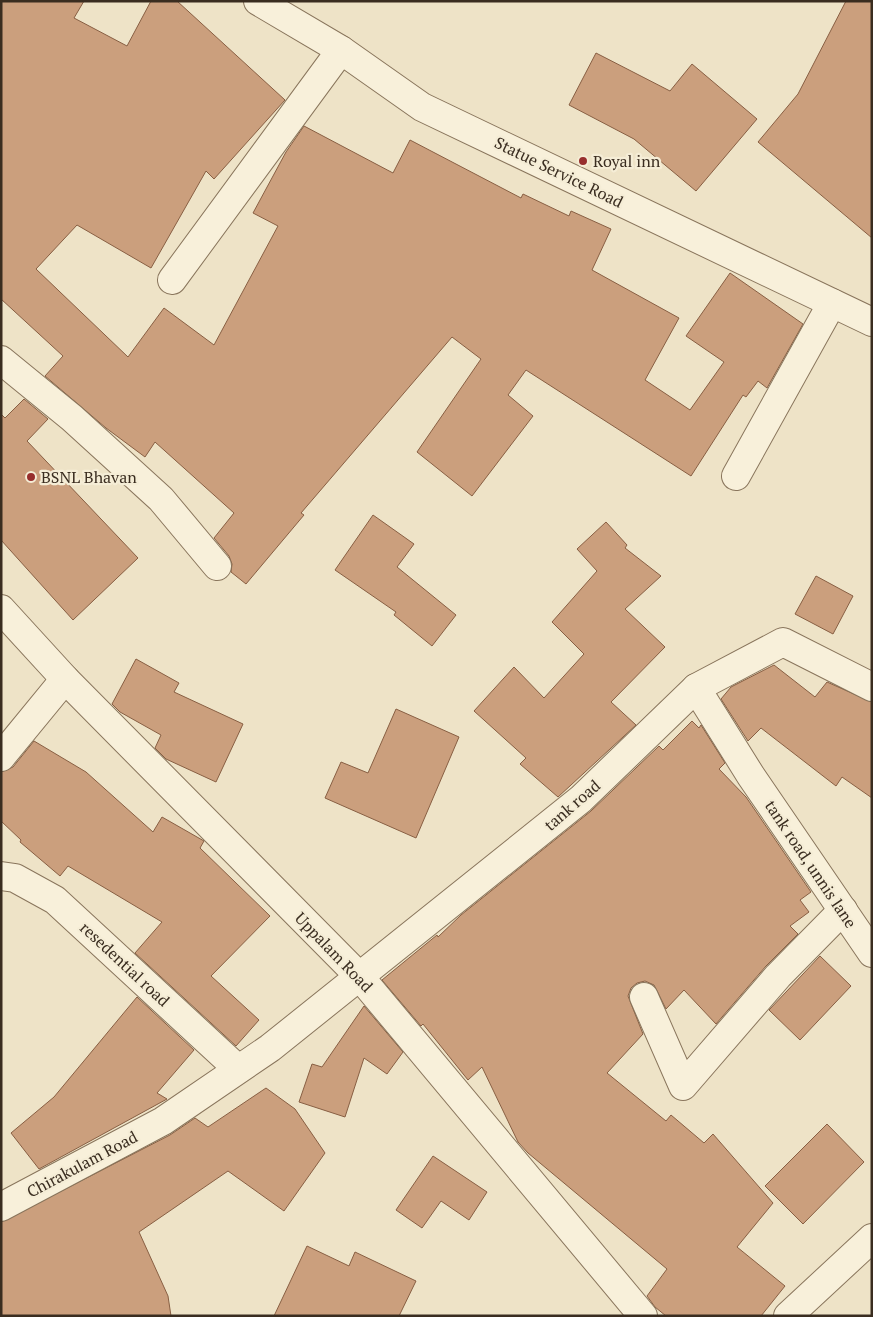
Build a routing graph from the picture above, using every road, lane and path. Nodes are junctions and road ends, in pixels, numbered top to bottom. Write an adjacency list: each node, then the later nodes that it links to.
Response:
1 (258, 1): 2 (street, Statue Service Road)
2 (341, 50): 3 (street); 4 (street, Statue Service Road)
3 (172, 280)
4 (832, 303): 5 (street, Statue Service Road); 7 (street)
5 (872, 322)
6 (1, 360): 8 (street)
7 (736, 476)
8 (217, 566)
9 (1, 609): 10 (street, Uppalam Road)
10 (65, 678): 13 (street); 17 (street, Uppalam Road)
11 (872, 687): 12 (street, tank road)
12 (696, 688): 15 (street, tank road, unnis lane); 17 (street, tank road)
13 (1, 757)
14 (1, 876): 19 (street, resedential road)
15 (843, 910): 16 (street, tank road, unnis lane); 18 (street)
16 (872, 953)
17 (360, 977): 19 (street, tank road); 22 (street, Uppalam Road)
18 (644, 997)
19 (238, 1069): 20 (street, Chirakulam Road)
20 (1, 1207)
21 (872, 1238): 23 (street)
22 (643, 1316)
23 (788, 1316)

